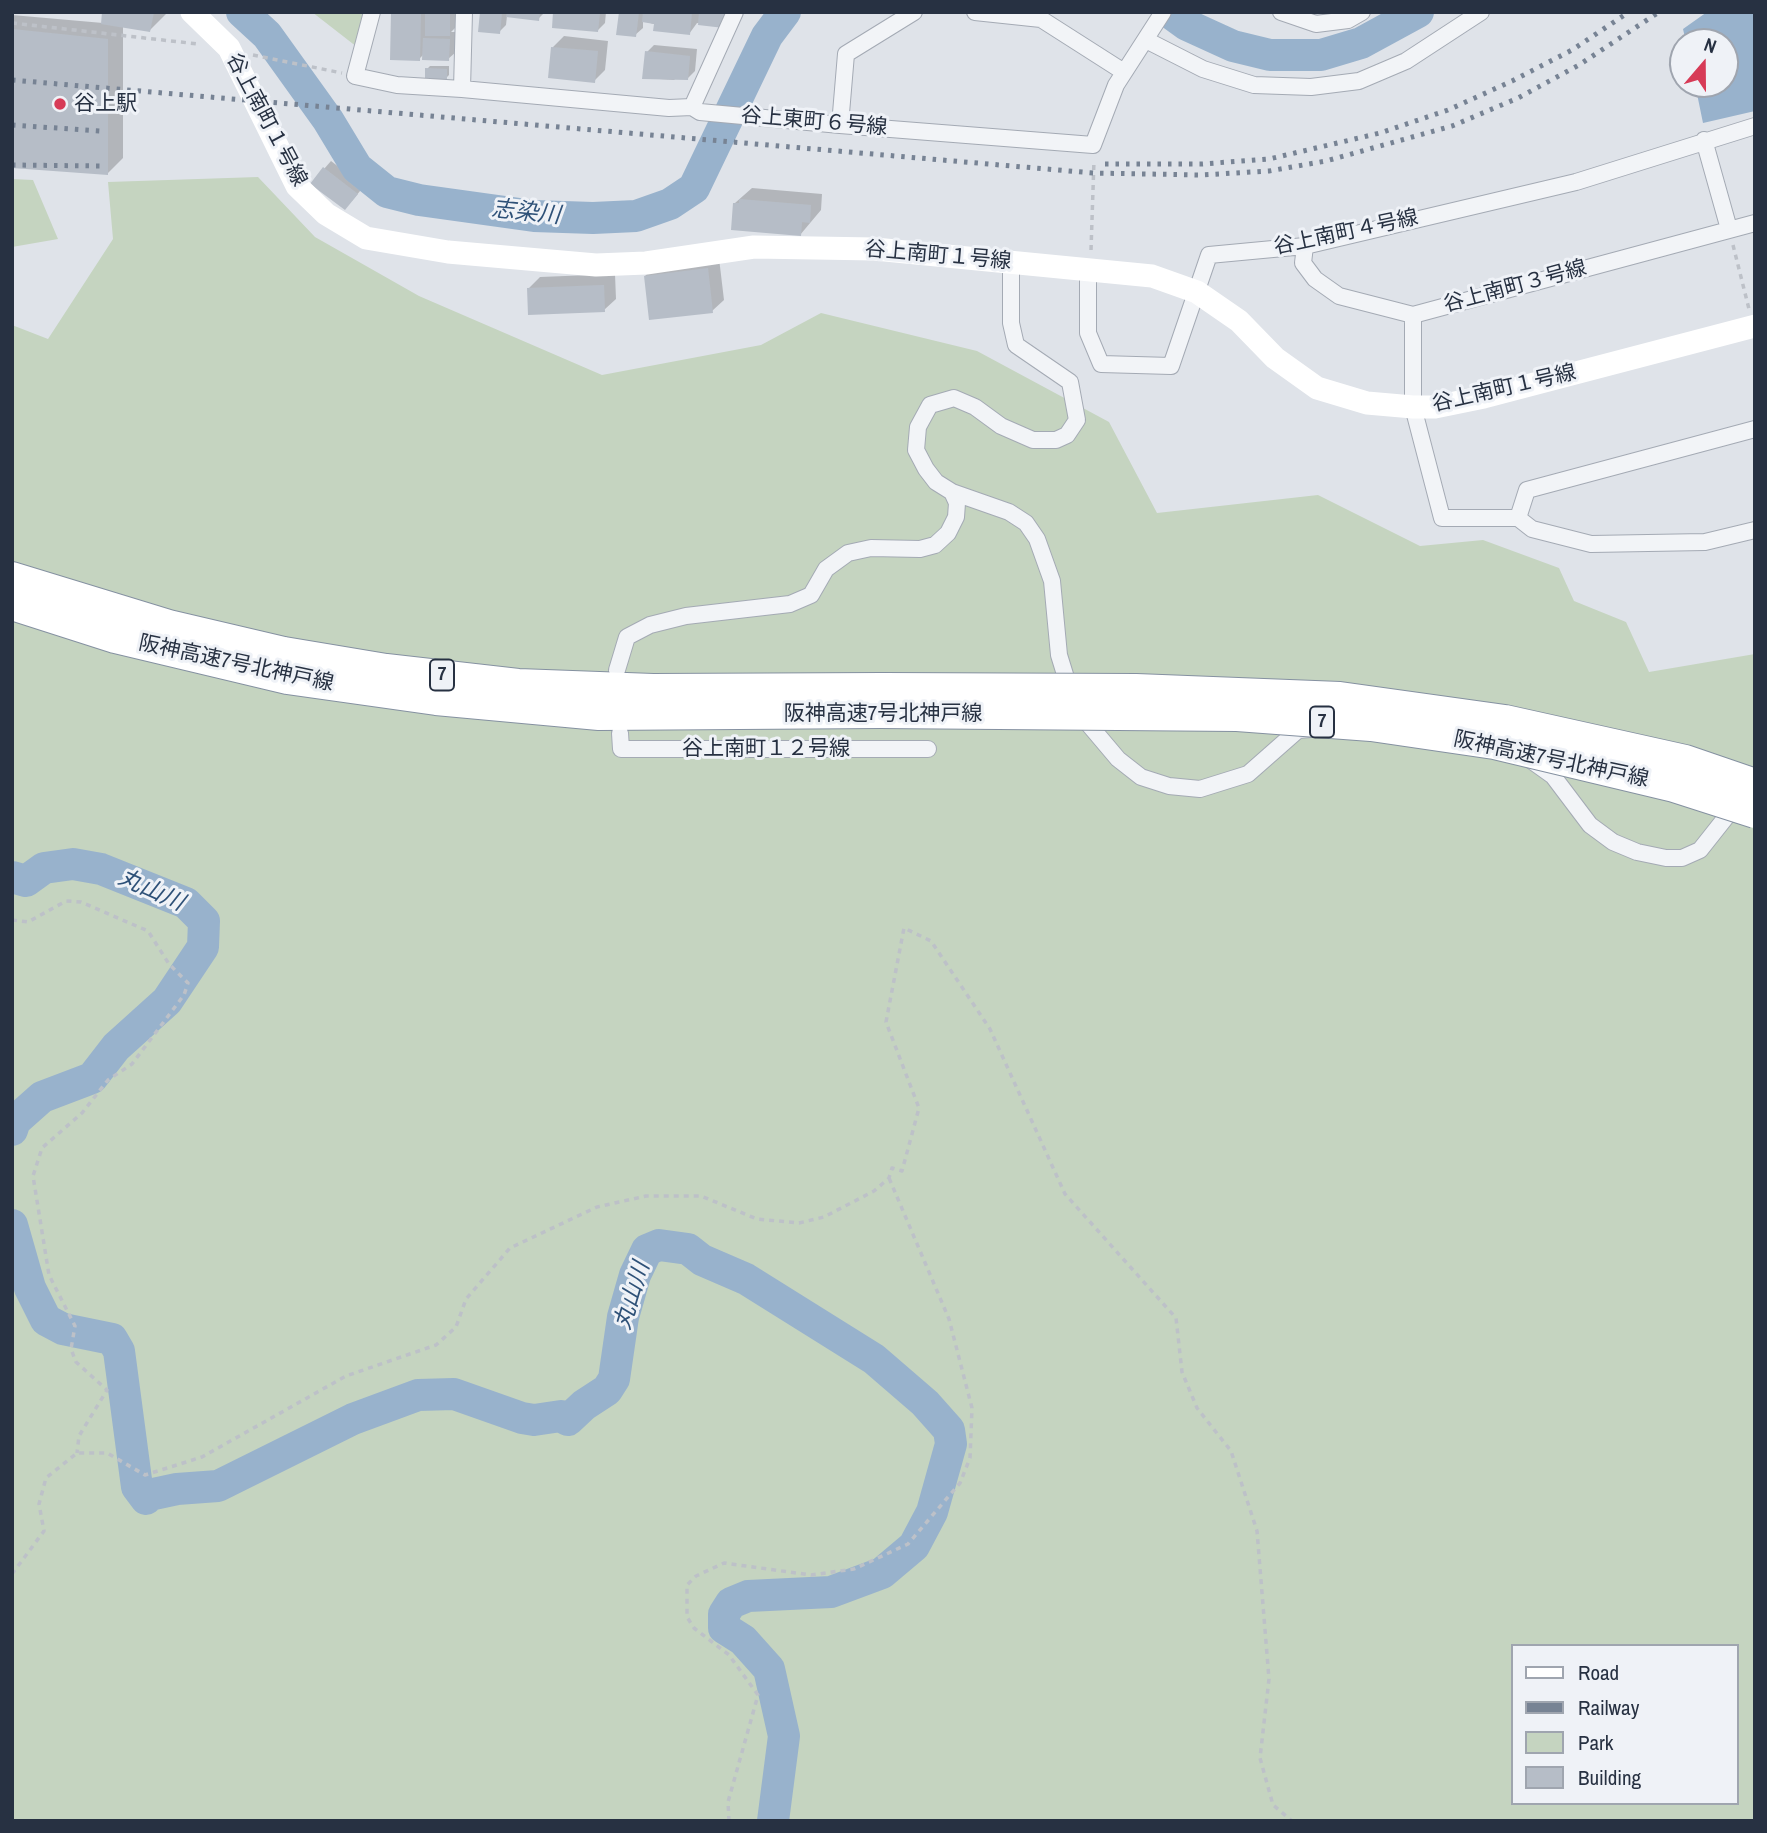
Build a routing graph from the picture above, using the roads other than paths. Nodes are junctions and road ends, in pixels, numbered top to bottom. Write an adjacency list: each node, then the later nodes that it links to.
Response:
1 (192, 12): 22 (street, 谷上南町１号線)
2 (372, 12): 13 (street, 谷上東町６号線)
3 (464, 12): 13 (street)
4 (736, 12): 14 (street)
5 (914, 12): 15 (street)
6 (975, 12): 12 (street)
7 (1163, 12): 11 (street)
8 (1281, 12): 9 (street)
9 (1362, 12)
10 (1481, 12): 11 (street)
11 (1149, 36): 12 (street)
12 (1124, 72): 15 (street, 谷上東町６号線)
13 (462, 89): 14 (street, 谷上東町６号線)
14 (692, 107): 15 (street, 谷上東町６号線)
15 (840, 125)
16 (1755, 126): 17 (street, 谷上南町４号線)
17 (1704, 140): 19 (street); 20 (street, 谷上南町４号線)
18 (1755, 223): 19 (street, 谷上南町３号線)
19 (1730, 229): 24 (street, 谷上南町３号線)
20 (1305, 246): 23 (street, 谷上南町４号線); 24 (street, 谷上南町３号線)
21 (1089, 262): 22 (street, 谷上南町１号線); 23 (street, 谷上南町１号線); 23 (street, 谷上南町４号線)
22 (1012, 263): 28 (street)
23 (1198, 292): 26 (street, 谷上南町１号線)
24 (1413, 314): 26 (street)
25 (1754, 326): 26 (street, 谷上南町１号線)
26 (1413, 407): 29 (street)
27 (1755, 429): 29 (street)
28 (952, 492): 33 (street); 37 (street)
29 (1518, 519): 30 (street)
30 (1755, 530)
31 (12, 577): 34 (highway, 阪神高速7号北神戸線 / 7)
32 (12, 605): 34 (highway, 阪神高速7号北神戸線 / 7)
33 (617, 670)
34 (881, 700): 38 (highway, 阪神高速7号北神戸線 / 7, bridge); 39 (highway, 阪神高速7号北神戸線 / 7, bridge)
35 (620, 733): 36 (street, 谷上南町１２号線)
36 (928, 749)
37 (1755, 776)
38 (1755, 784)
39 (1755, 813)

